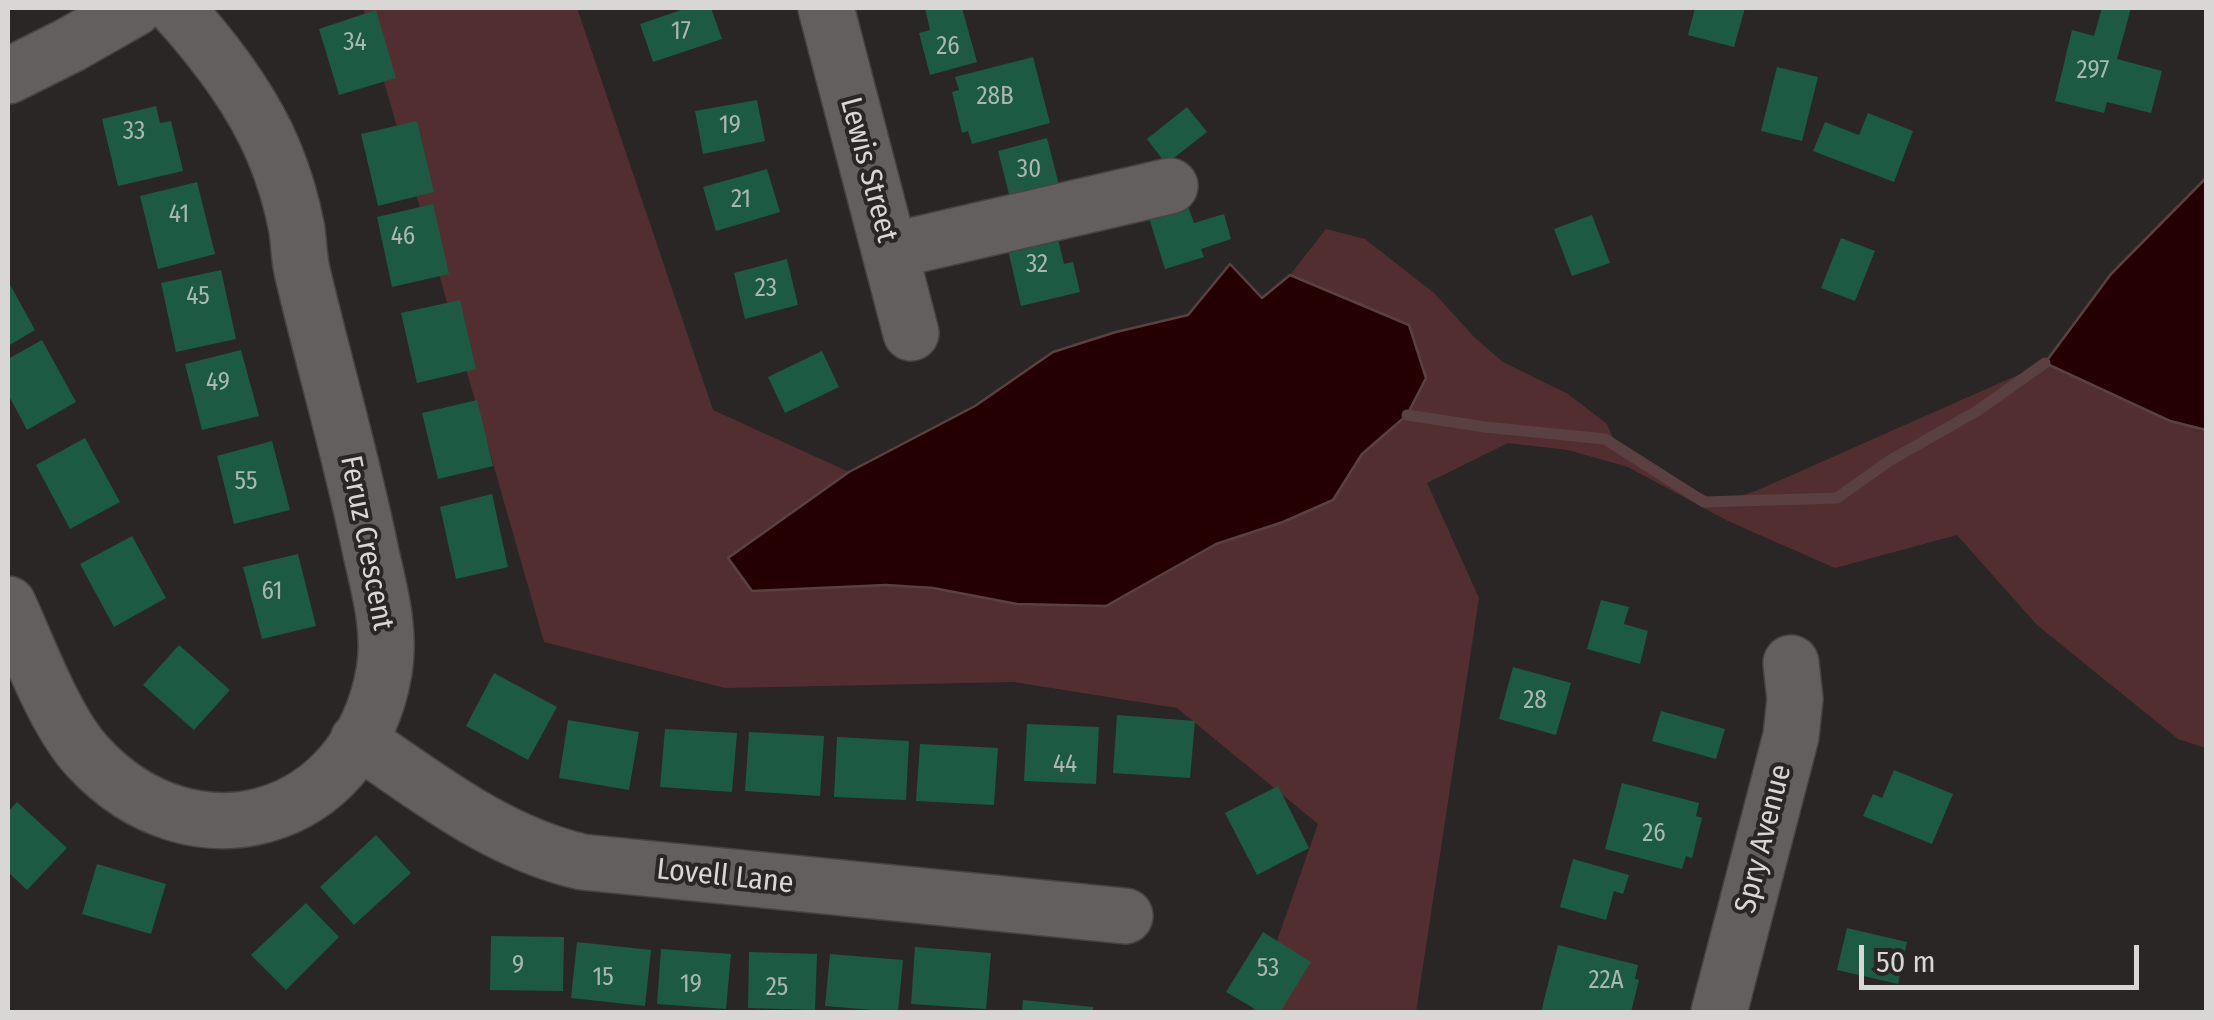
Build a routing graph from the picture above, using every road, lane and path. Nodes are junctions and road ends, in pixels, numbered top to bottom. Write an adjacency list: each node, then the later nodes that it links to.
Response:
1 (136, 8): 4 (street)
2 (176, 8): 10 (street, Feruz Crescent)
3 (826, 8): 6 (street, Lewis Street)
4 (8, 76)
5 (1170, 186): 6 (street)
6 (890, 251): 7 (street, Lewis Street)
7 (911, 333)
8 (8, 604): 10 (street, Feruz Crescent)
9 (1791, 663): 12 (street, Spry Avenue)
10 (358, 740): 11 (street, Lovell Lane)
11 (1125, 916)
12 (1720, 1012)

